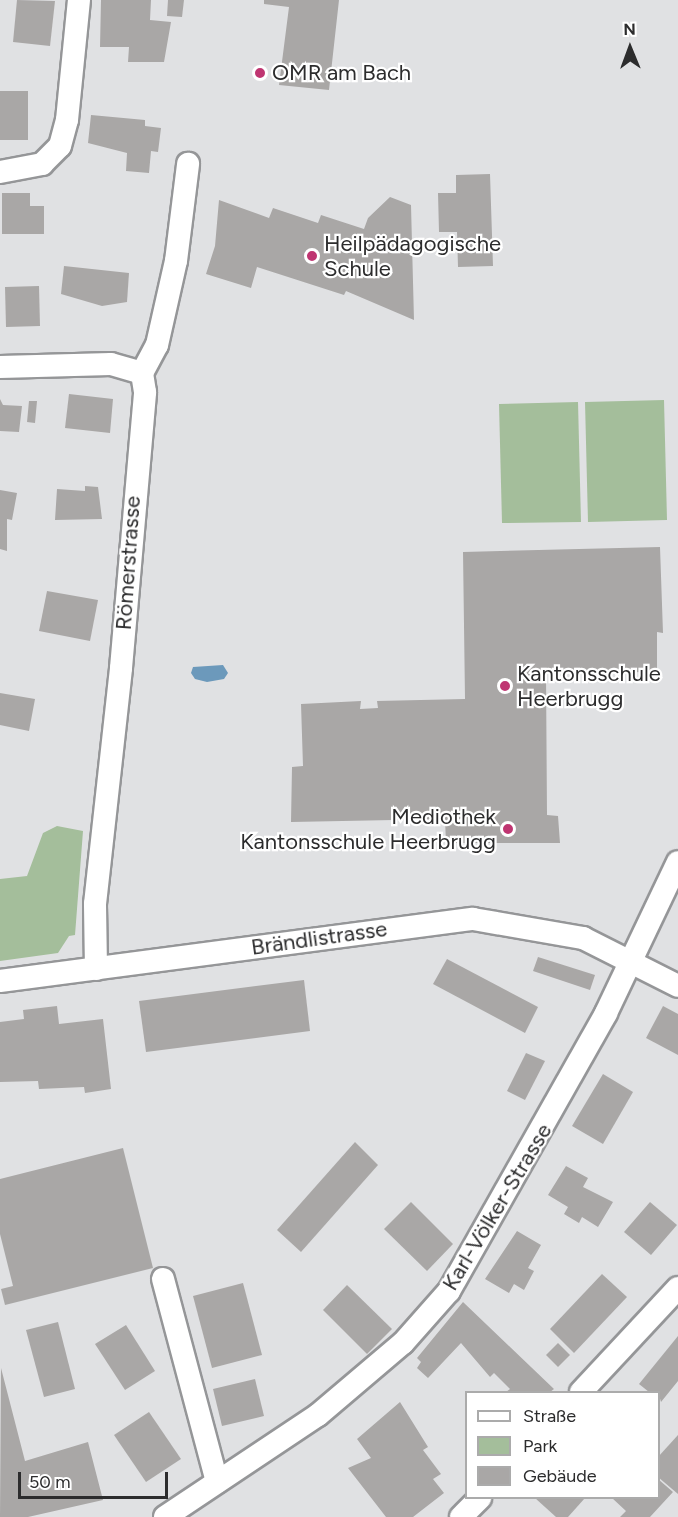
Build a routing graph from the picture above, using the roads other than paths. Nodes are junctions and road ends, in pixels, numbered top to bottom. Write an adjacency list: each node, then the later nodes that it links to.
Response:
1 (79, 0): 3 (street)
2 (188, 164): 5 (street)
3 (0, 172)
4 (0, 367): 5 (street)
5 (142, 373): 8 (street, Römerstrasse)
6 (678, 862): 7 (street, Karl-Völker-Strasse)
7 (633, 961): 8 (street, Brändlistrasse); 10 (street, Brändlistrasse); 14 (street, Karl-Völker-Strasse)
8 (96, 969): 9 (street, Brändlistrasse)
9 (0, 981)
10 (678, 986)
11 (163, 1279): 14 (street)
12 (678, 1288): 13 (street)
13 (582, 1391)
14 (217, 1482): 16 (street, Karl-Völker-Strasse)
15 (478, 1499): 17 (street)
16 (165, 1517)
17 (461, 1517)

